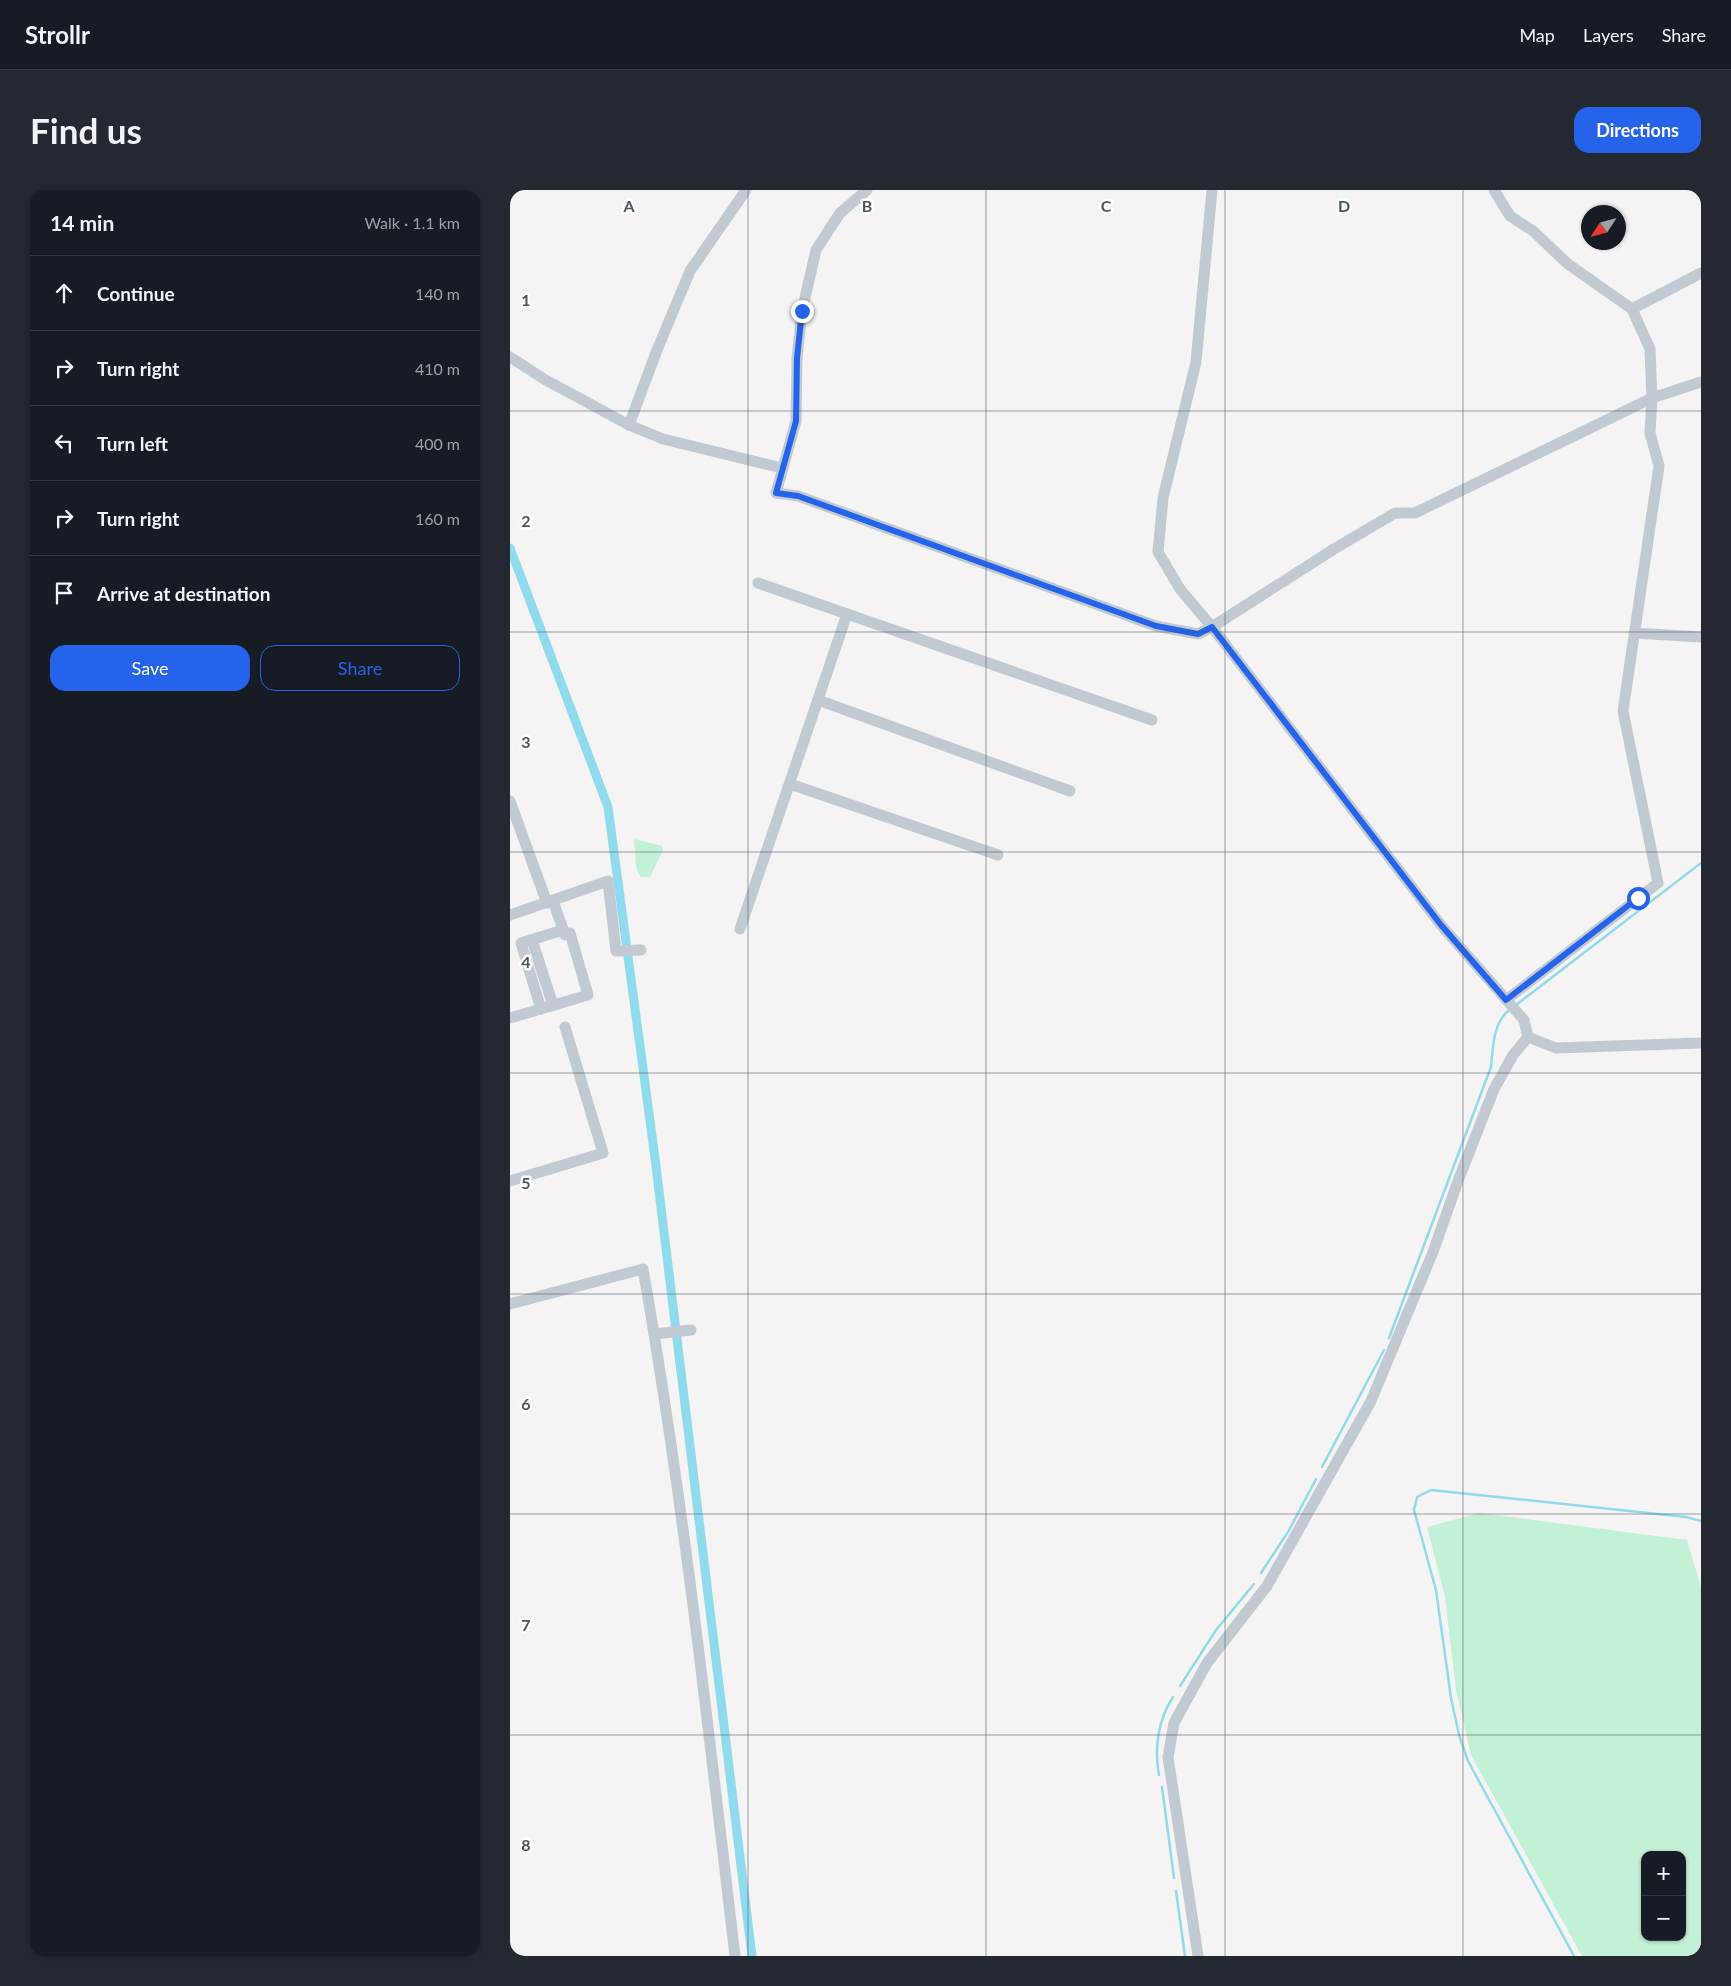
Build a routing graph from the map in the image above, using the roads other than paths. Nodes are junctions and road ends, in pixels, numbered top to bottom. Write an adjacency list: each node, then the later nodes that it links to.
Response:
1 (746, 190): 10 (street)
2 (867, 190): 11 (street)
3 (1212, 190): 14 (street)
4 (1494, 190): 6 (street)
5 (1701, 273): 6 (street)
6 (1632, 309): 9 (street)
7 (510, 357): 10 (street)
8 (1701, 382): 9 (street)
9 (1652, 398): 14 (street); 15 (street)
10 (629, 425): 11 (street)
11 (782, 468): 14 (street)
12 (758, 583): 13 (street)
13 (847, 614): 17 (street); 18 (street)
14 (1212, 627): 30 (street)
15 (1634, 633): 16 (street); 30 (street)
16 (1701, 637)
17 (818, 700): 19 (street); 20 (street)
18 (1152, 720)
19 (790, 784): 22 (street); 26 (street)
20 (1070, 791)
21 (510, 801): 23 (street)
22 (998, 855)
23 (550, 902): 24 (street); 25 (street); 28 (street)
24 (510, 916)
25 (563, 930): 27 (street); 29 (street)
26 (740, 930)
27 (532, 940): 29 (street); 31 (street)
28 (641, 950)
29 (553, 1005): 31 (street)
30 (1511, 1005): 34 (street)
31 (541, 1009): 32 (street)
32 (510, 1018)
33 (563, 1030): 36 (street)
34 (1528, 1037): 35 (street); 41 (street)
35 (1701, 1043)
36 (510, 1181)
37 (510, 1304): 39 (street)
38 (691, 1330): 39 (street)
39 (654, 1334): 40 (street)
40 (735, 1956)
41 (1198, 1956)

